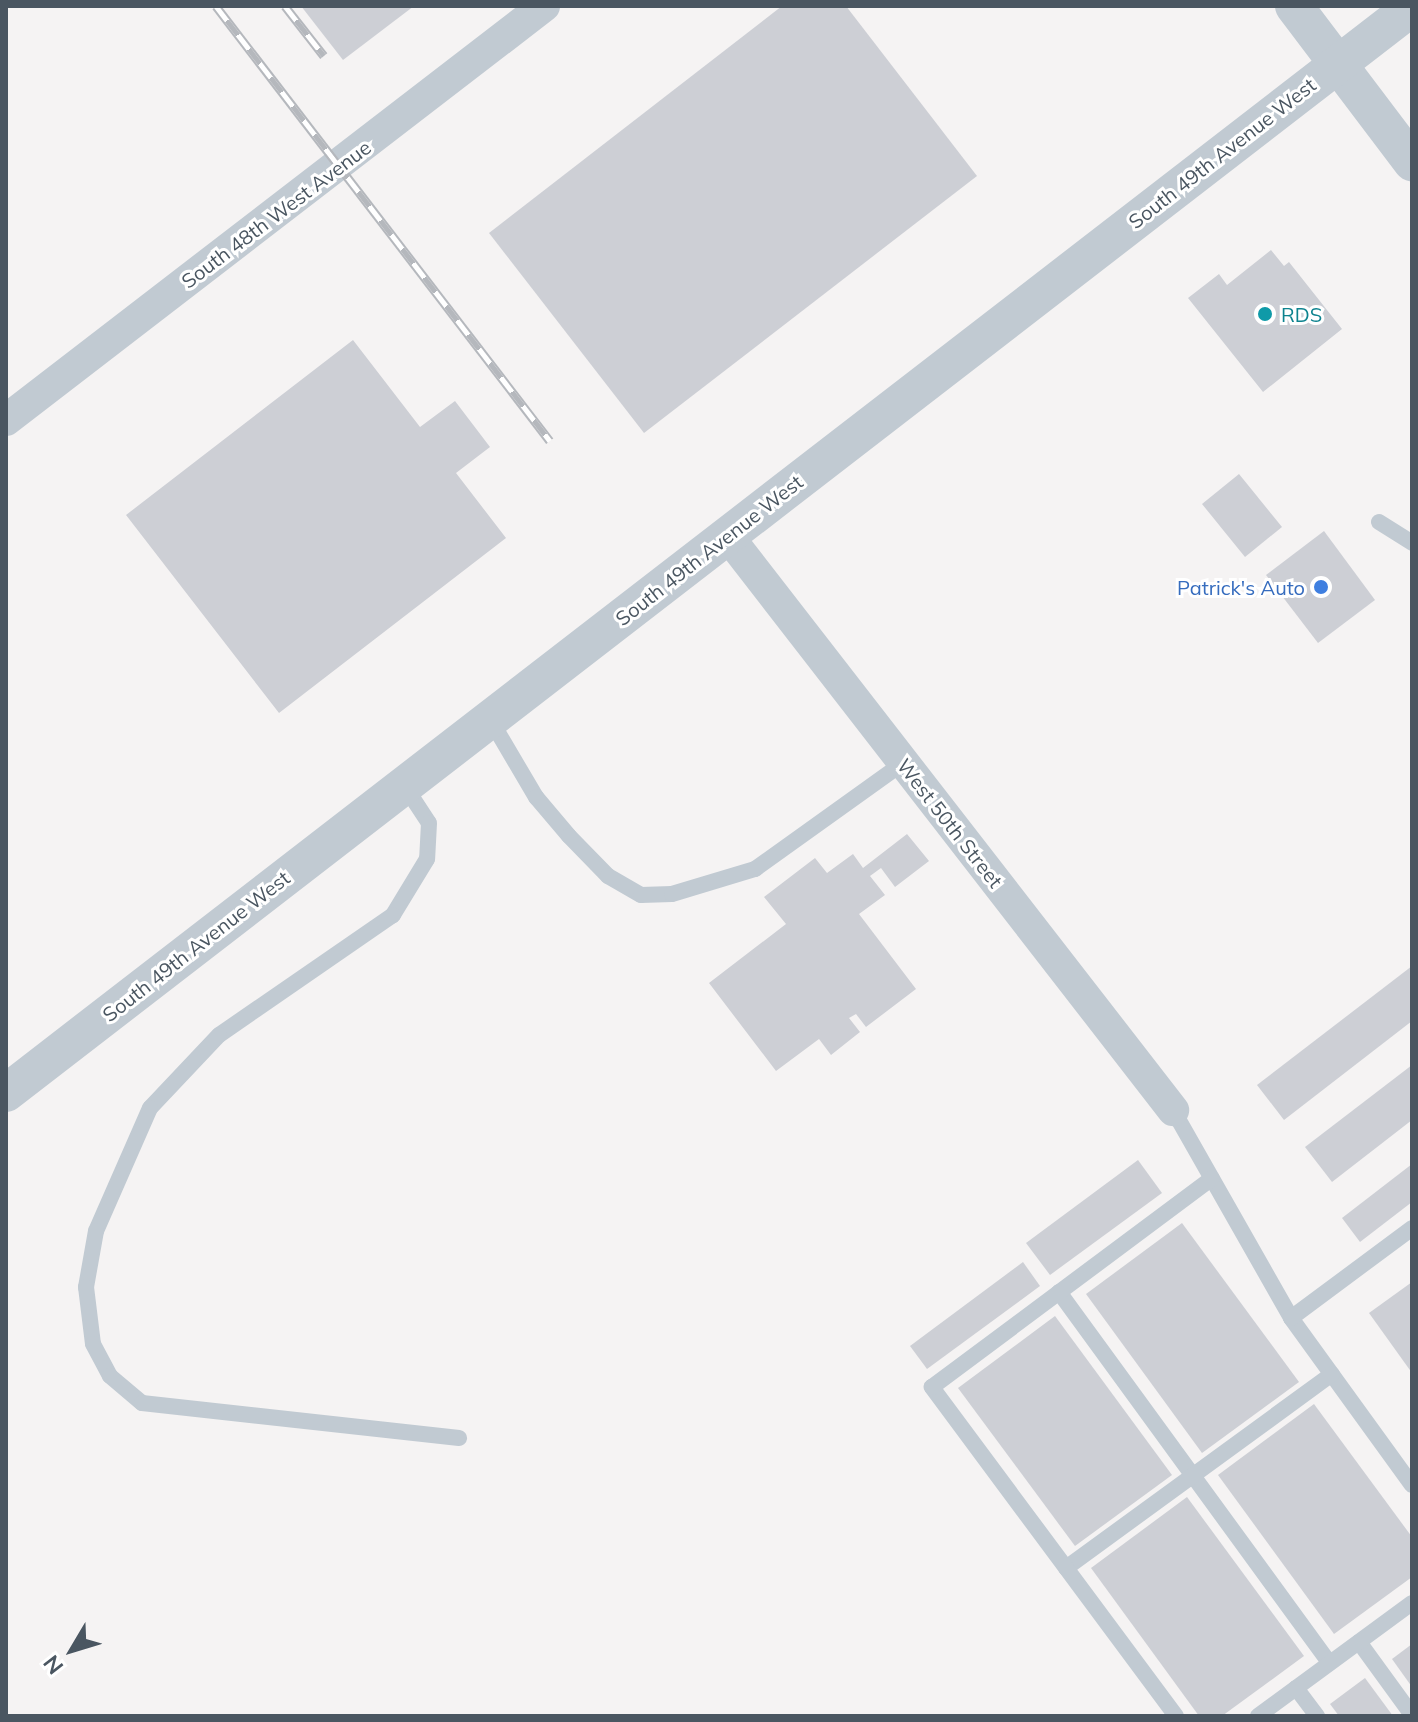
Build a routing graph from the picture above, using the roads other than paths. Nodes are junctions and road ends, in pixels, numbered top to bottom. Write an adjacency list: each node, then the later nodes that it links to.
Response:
1 (544, 6): 6 (street, South 48th West Avenue)
2 (1294, 6): 4 (street)
3 (1412, 7): 4 (street, South 49th Avenue West)
4 (1338, 63): 5 (street); 8 (street, South 49th Avenue West)
5 (1412, 162)
6 (6, 420)
7 (1379, 522): 9 (lane)
8 (727, 535): 10 (street, South 49th Avenue West); 11 (street, West 50th Street)
9 (1412, 543)
10 (490, 719): 11 (lane); 12 (street, South 49th Avenue West)
11 (903, 763): 14 (street, West 50th Street)
12 (404, 785): 13 (street, South 49th Avenue West); 20 (lane)
13 (6, 1093)
14 (1173, 1110): 15 (lane)
15 (1212, 1178): 17 (lane); 18 (lane)
16 (1412, 1228): 18 (lane)
17 (1059, 1292): 21 (lane); 23 (lane)
18 (1291, 1318): 19 (lane)
19 (1332, 1374): 21 (lane); 22 (lane)
20 (459, 1438)
21 (1193, 1475): 23 (lane); 26 (lane)
22 (1412, 1485)
23 (1066, 1568): 29 (lane)
24 (1412, 1603): 25 (lane)
25 (1359, 1642): 26 (lane); 28 (lane)
26 (1330, 1663): 27 (lane)
27 (1296, 1688): 30 (lane); 31 (lane)
28 (1412, 1715)
29 (1176, 1716)
30 (1258, 1716)
31 (1317, 1716)

